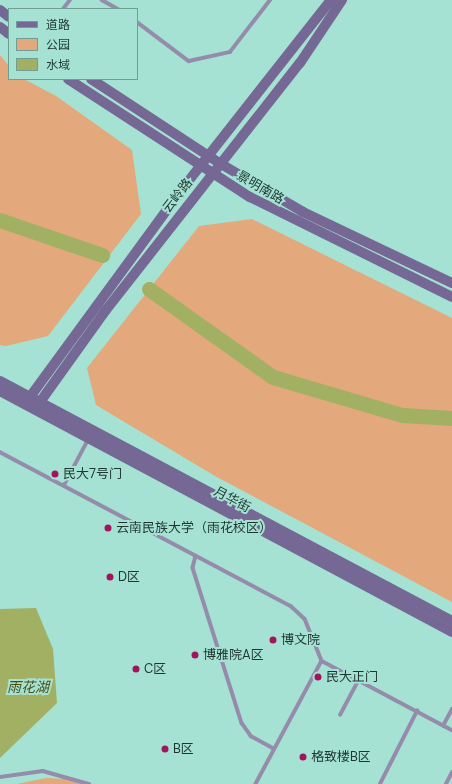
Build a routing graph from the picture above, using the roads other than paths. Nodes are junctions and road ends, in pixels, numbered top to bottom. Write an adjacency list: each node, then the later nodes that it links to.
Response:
1 (70, 0): 6 (lane)
2 (102, 0): 7 (lane)
3 (270, 0): 10 (lane)
4 (331, 0): 15 (street, 云岭路)
5 (342, 0): 16 (street, 云岭路)
6 (64, 8)
7 (116, 8)
8 (0, 10): 9 (street)
9 (8, 16)
10 (138, 23)
11 (0, 27): 12 (street)
12 (8, 33)
13 (70, 80): 17 (street, 景明南路)
14 (93, 80): 15 (street, 景明南路)
15 (210, 156): 16 (street, 景明南路); 17 (street, 云岭路)
16 (221, 164): 18 (street, 云岭路); 19 (street, 景明南路)
17 (201, 167): 18 (street, 景明南路); 23 (street, 云岭路)
18 (212, 174): 20 (street, 景明南路); 24 (street, 云岭路)
19 (452, 283)
20 (452, 297)
21 (0, 381): 23 (street, 月华街)
22 (0, 391): 23 (street, 月华街)
23 (27, 400): 24 (street, 月华街)
24 (37, 405): 25 (street, 月华街); 29 (street, 月华街)
25 (89, 438): 27 (lane); 30 (street, 月华街)
26 (0, 452): 27 (lane)
27 (64, 485): 28 (lane)
28 (196, 556): 31 (lane); 38 (lane)
29 (452, 621)
30 (452, 632)
31 (322, 661): 32 (lane); 38 (lane)
32 (359, 680): 34 (lane); 35 (lane)
33 (452, 709): 36 (lane)
34 (417, 711): 36 (lane); 43 (lane)
35 (340, 715)
36 (443, 726): 37 (lane)
37 (452, 730)
38 (274, 749): 41 (lane)
39 (452, 772): 44 (lane)
40 (0, 777): 42 (lane)
41 (257, 783)
42 (89, 784)
43 (380, 784)
44 (446, 784)

